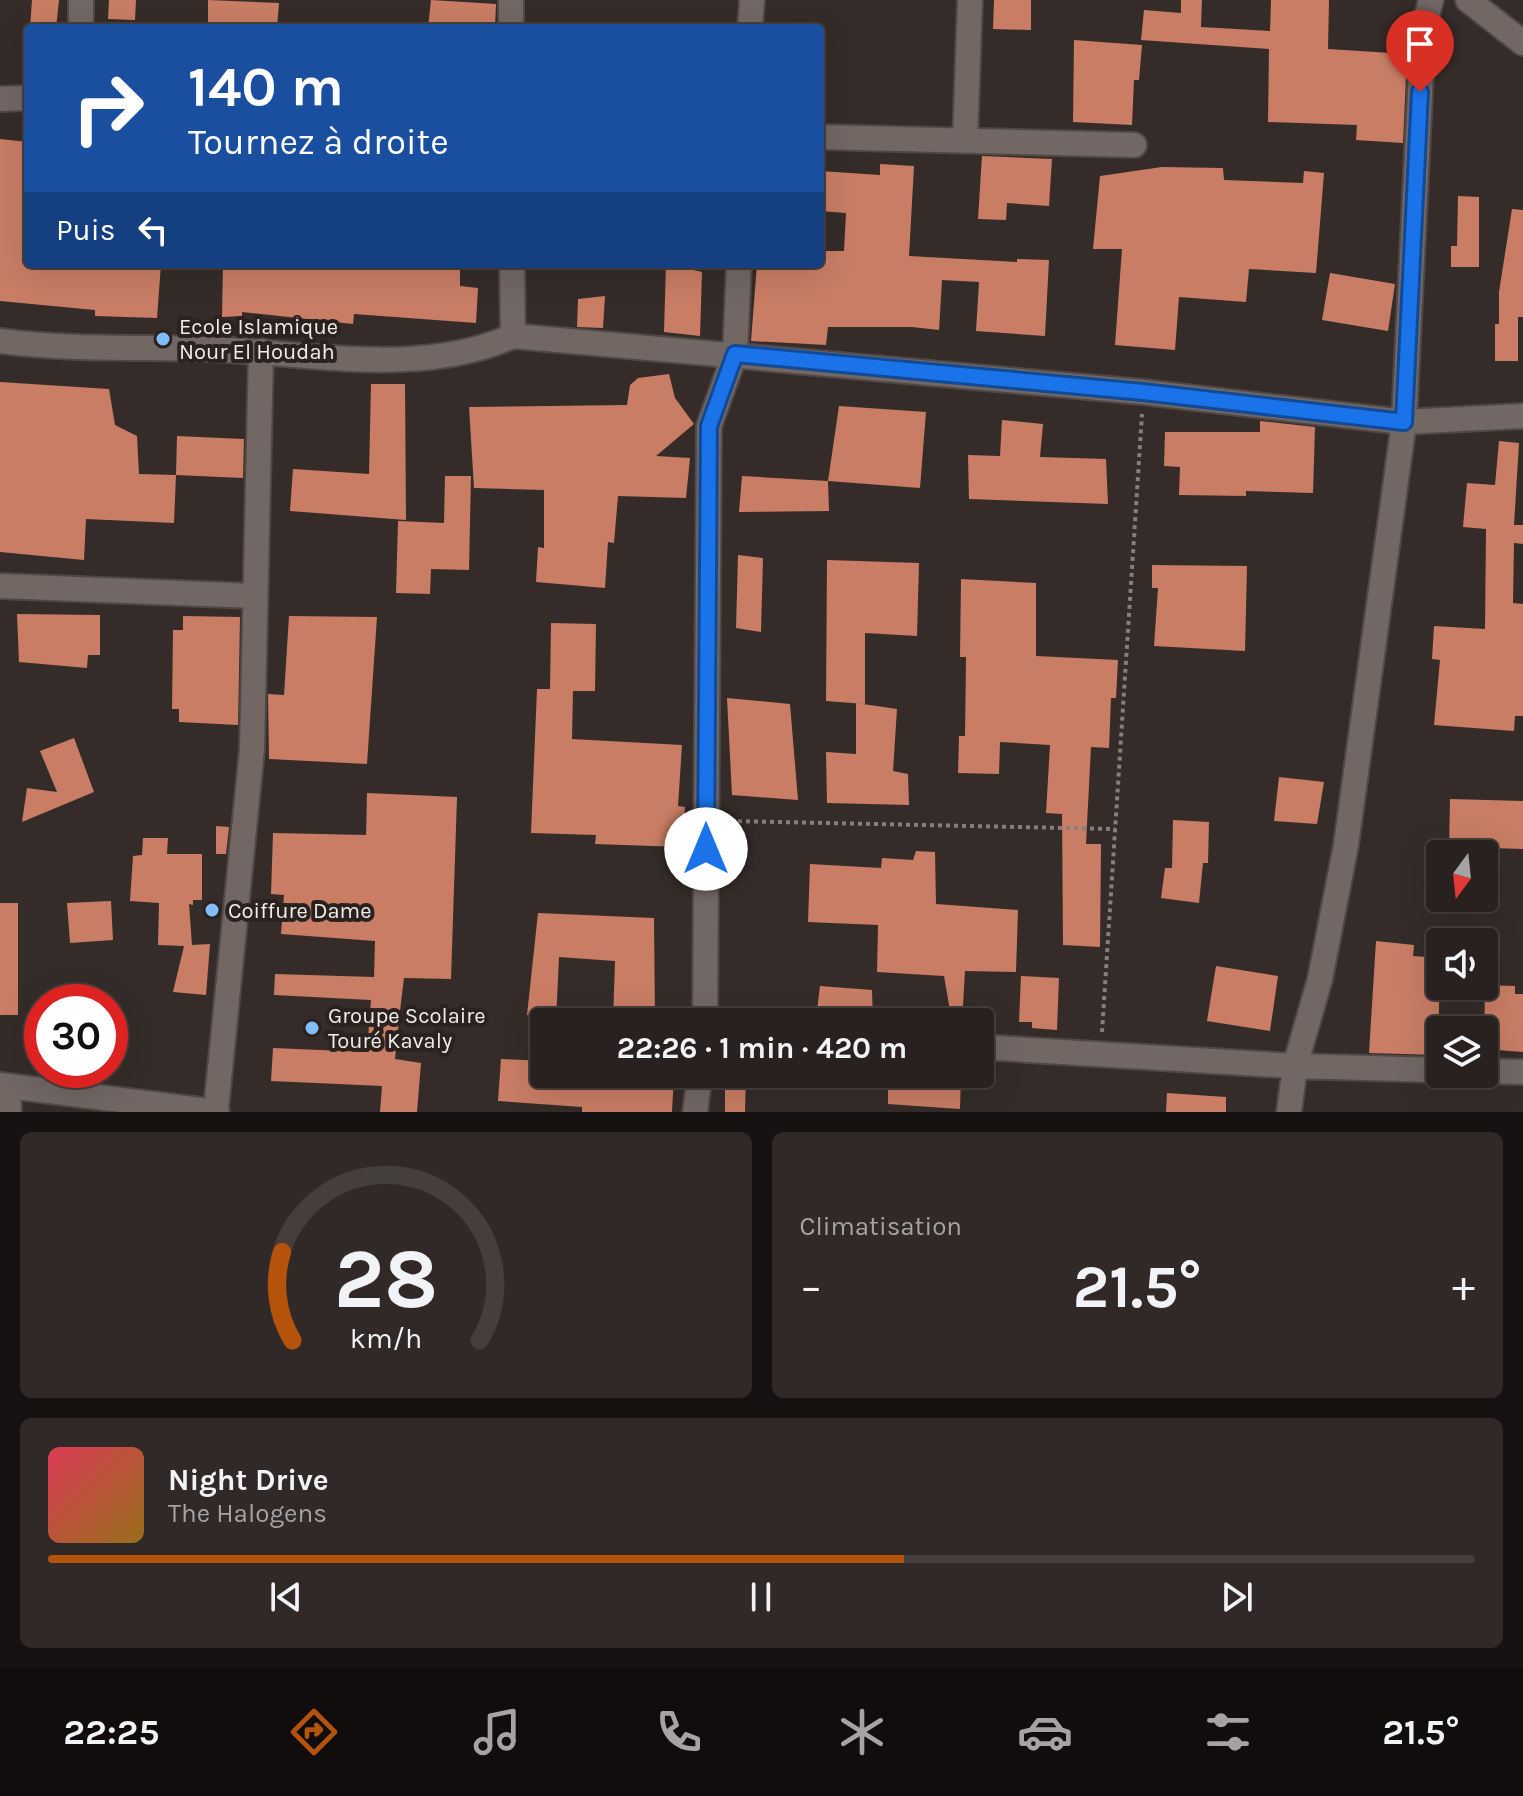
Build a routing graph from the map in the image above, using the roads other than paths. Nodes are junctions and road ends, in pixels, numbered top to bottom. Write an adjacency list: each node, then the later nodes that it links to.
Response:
1 (81, 0): 7 (street)
2 (511, 0): 8 (street)
3 (752, 0): 9 (street)
4 (970, 0): 14 (street)
5 (1431, 0): 23 (street)
6 (1468, 0): 10 (street)
7 (81, 24)
8 (511, 24)
9 (750, 24)
10 (1523, 43)
11 (24, 98): 12 (street)
12 (0, 99)
13 (824, 137): 14 (street)
14 (965, 141): 15 (street)
15 (1134, 145)
16 (512, 268): 18 (street)
17 (739, 268): 21 (street)
18 (513, 336): 20 (street); 21 (street)
19 (0, 341): 20 (street)
20 (261, 351): 25 (street)
21 (735, 354): 23 (street); 26 (street)
22 (1523, 416): 23 (street)
23 (1404, 422): 28 (street)
24 (0, 586): 25 (street)
25 (255, 596): 34 (street)
26 (705, 1008)
27 (994, 1048): 28 (street)
28 (1295, 1066): 29 (street); 37 (street)
29 (1426, 1070)
30 (1498, 1071): 31 (street)
31 (1523, 1072)
32 (4, 1085): 34 (street); 35 (street)
33 (698, 1088): 36 (street)
34 (216, 1111)
35 (9, 1112)
36 (695, 1112)
37 (1289, 1112)

